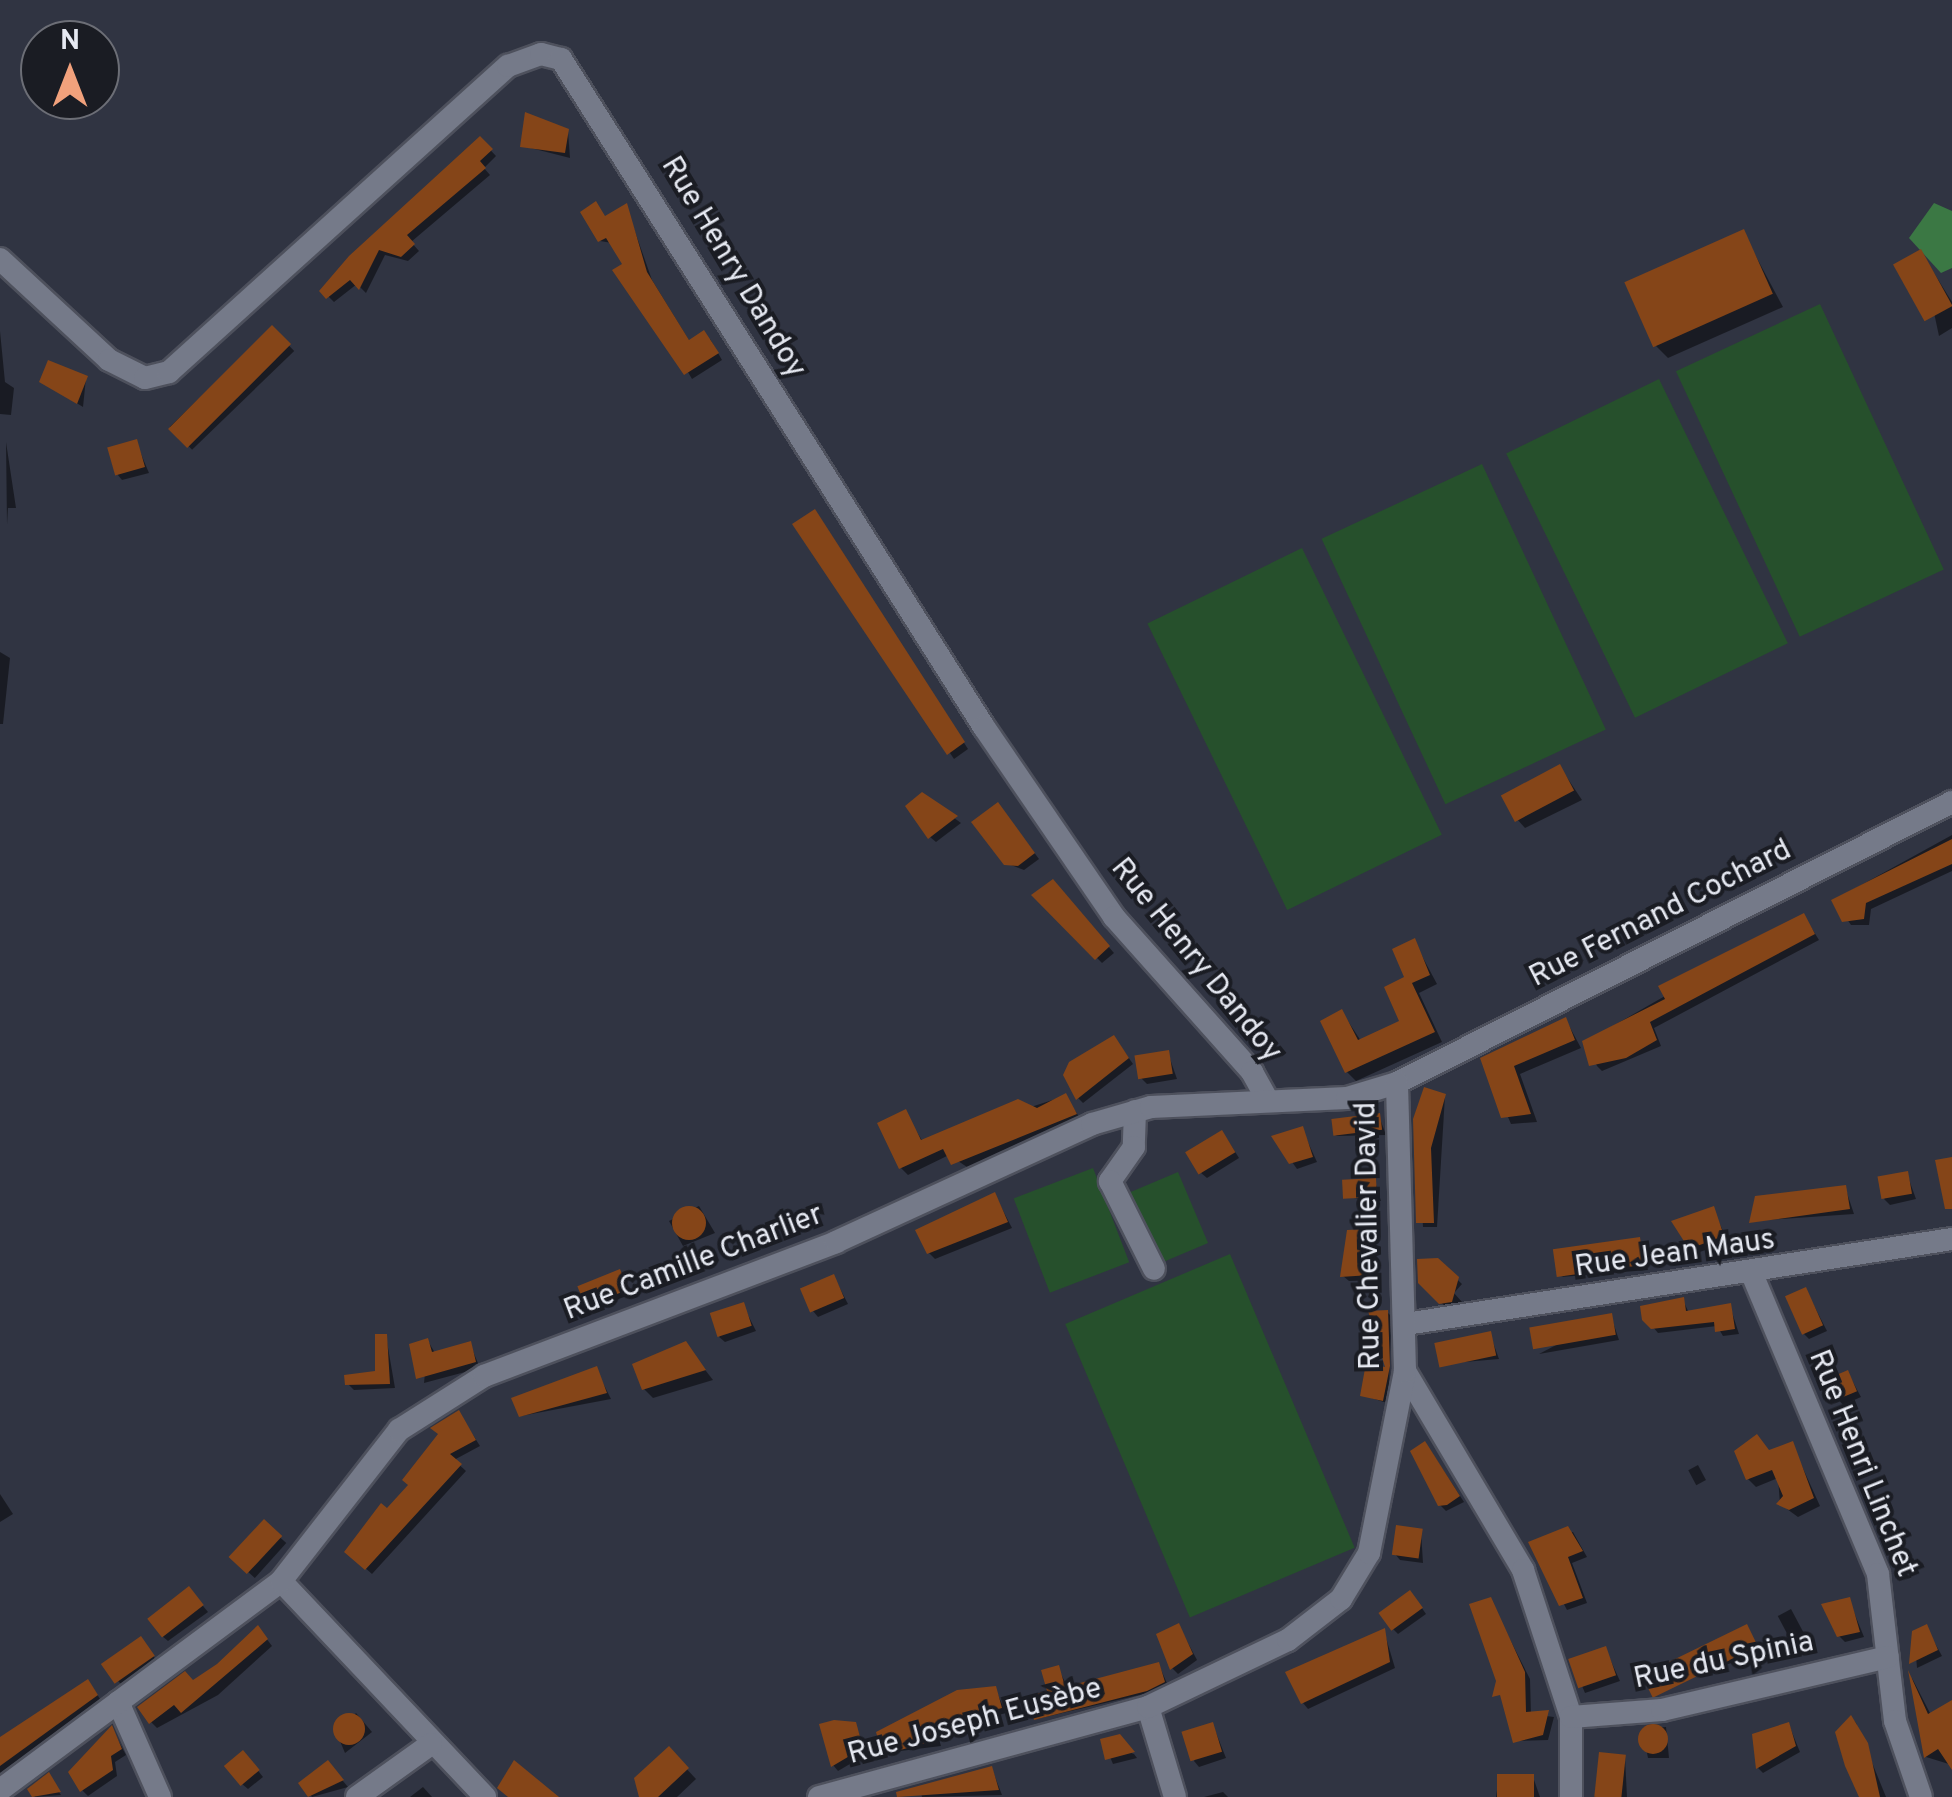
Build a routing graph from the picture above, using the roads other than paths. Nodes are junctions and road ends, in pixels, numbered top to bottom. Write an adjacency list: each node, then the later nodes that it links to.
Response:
1 (0, 258): 4 (street, Rue Henry Dandoy)
2 (1952, 802): 3 (street, Rue Fernand Cochard)
3 (1398, 1083): 4 (street, Rue Camille Charlier); 9 (street, Rue Chevalier David)
4 (1268, 1101): 5 (street, Rue Camille Charlier)
5 (1135, 1111): 7 (street); 11 (street, Rue Camille Charlier)
6 (1952, 1239): 8 (street, Rue Jean Maus)
7 (1154, 1269)
8 (1752, 1274): 9 (street, Rue Jean Maus); 12 (street, Rue Henri Linchet)
9 (1406, 1324): 10 (street, Rue Chevalier David)
10 (1406, 1371): 14 (street, Rue Chevalier David); 15 (street)
11 (281, 1580): 13 (street, Rue Camille Charlier); 16 (street)
12 (1888, 1658): 15 (street, Rue du Spinia); 24 (street, Rue Henri Linchet)
13 (118, 1702): 17 (street, Rue Camille Charlier); 18 (street)
14 (1148, 1708): 21 (street, Rue Joseph Eusèbe); 22 (street)
15 (1571, 1717): 23 (street)
16 (431, 1744): 19 (street); 20 (street)
17 (0, 1790)
18 (160, 1797)
19 (357, 1797)
20 (486, 1797)
21 (818, 1797)
22 (1175, 1797)
23 (1571, 1797)
24 (1920, 1797)

